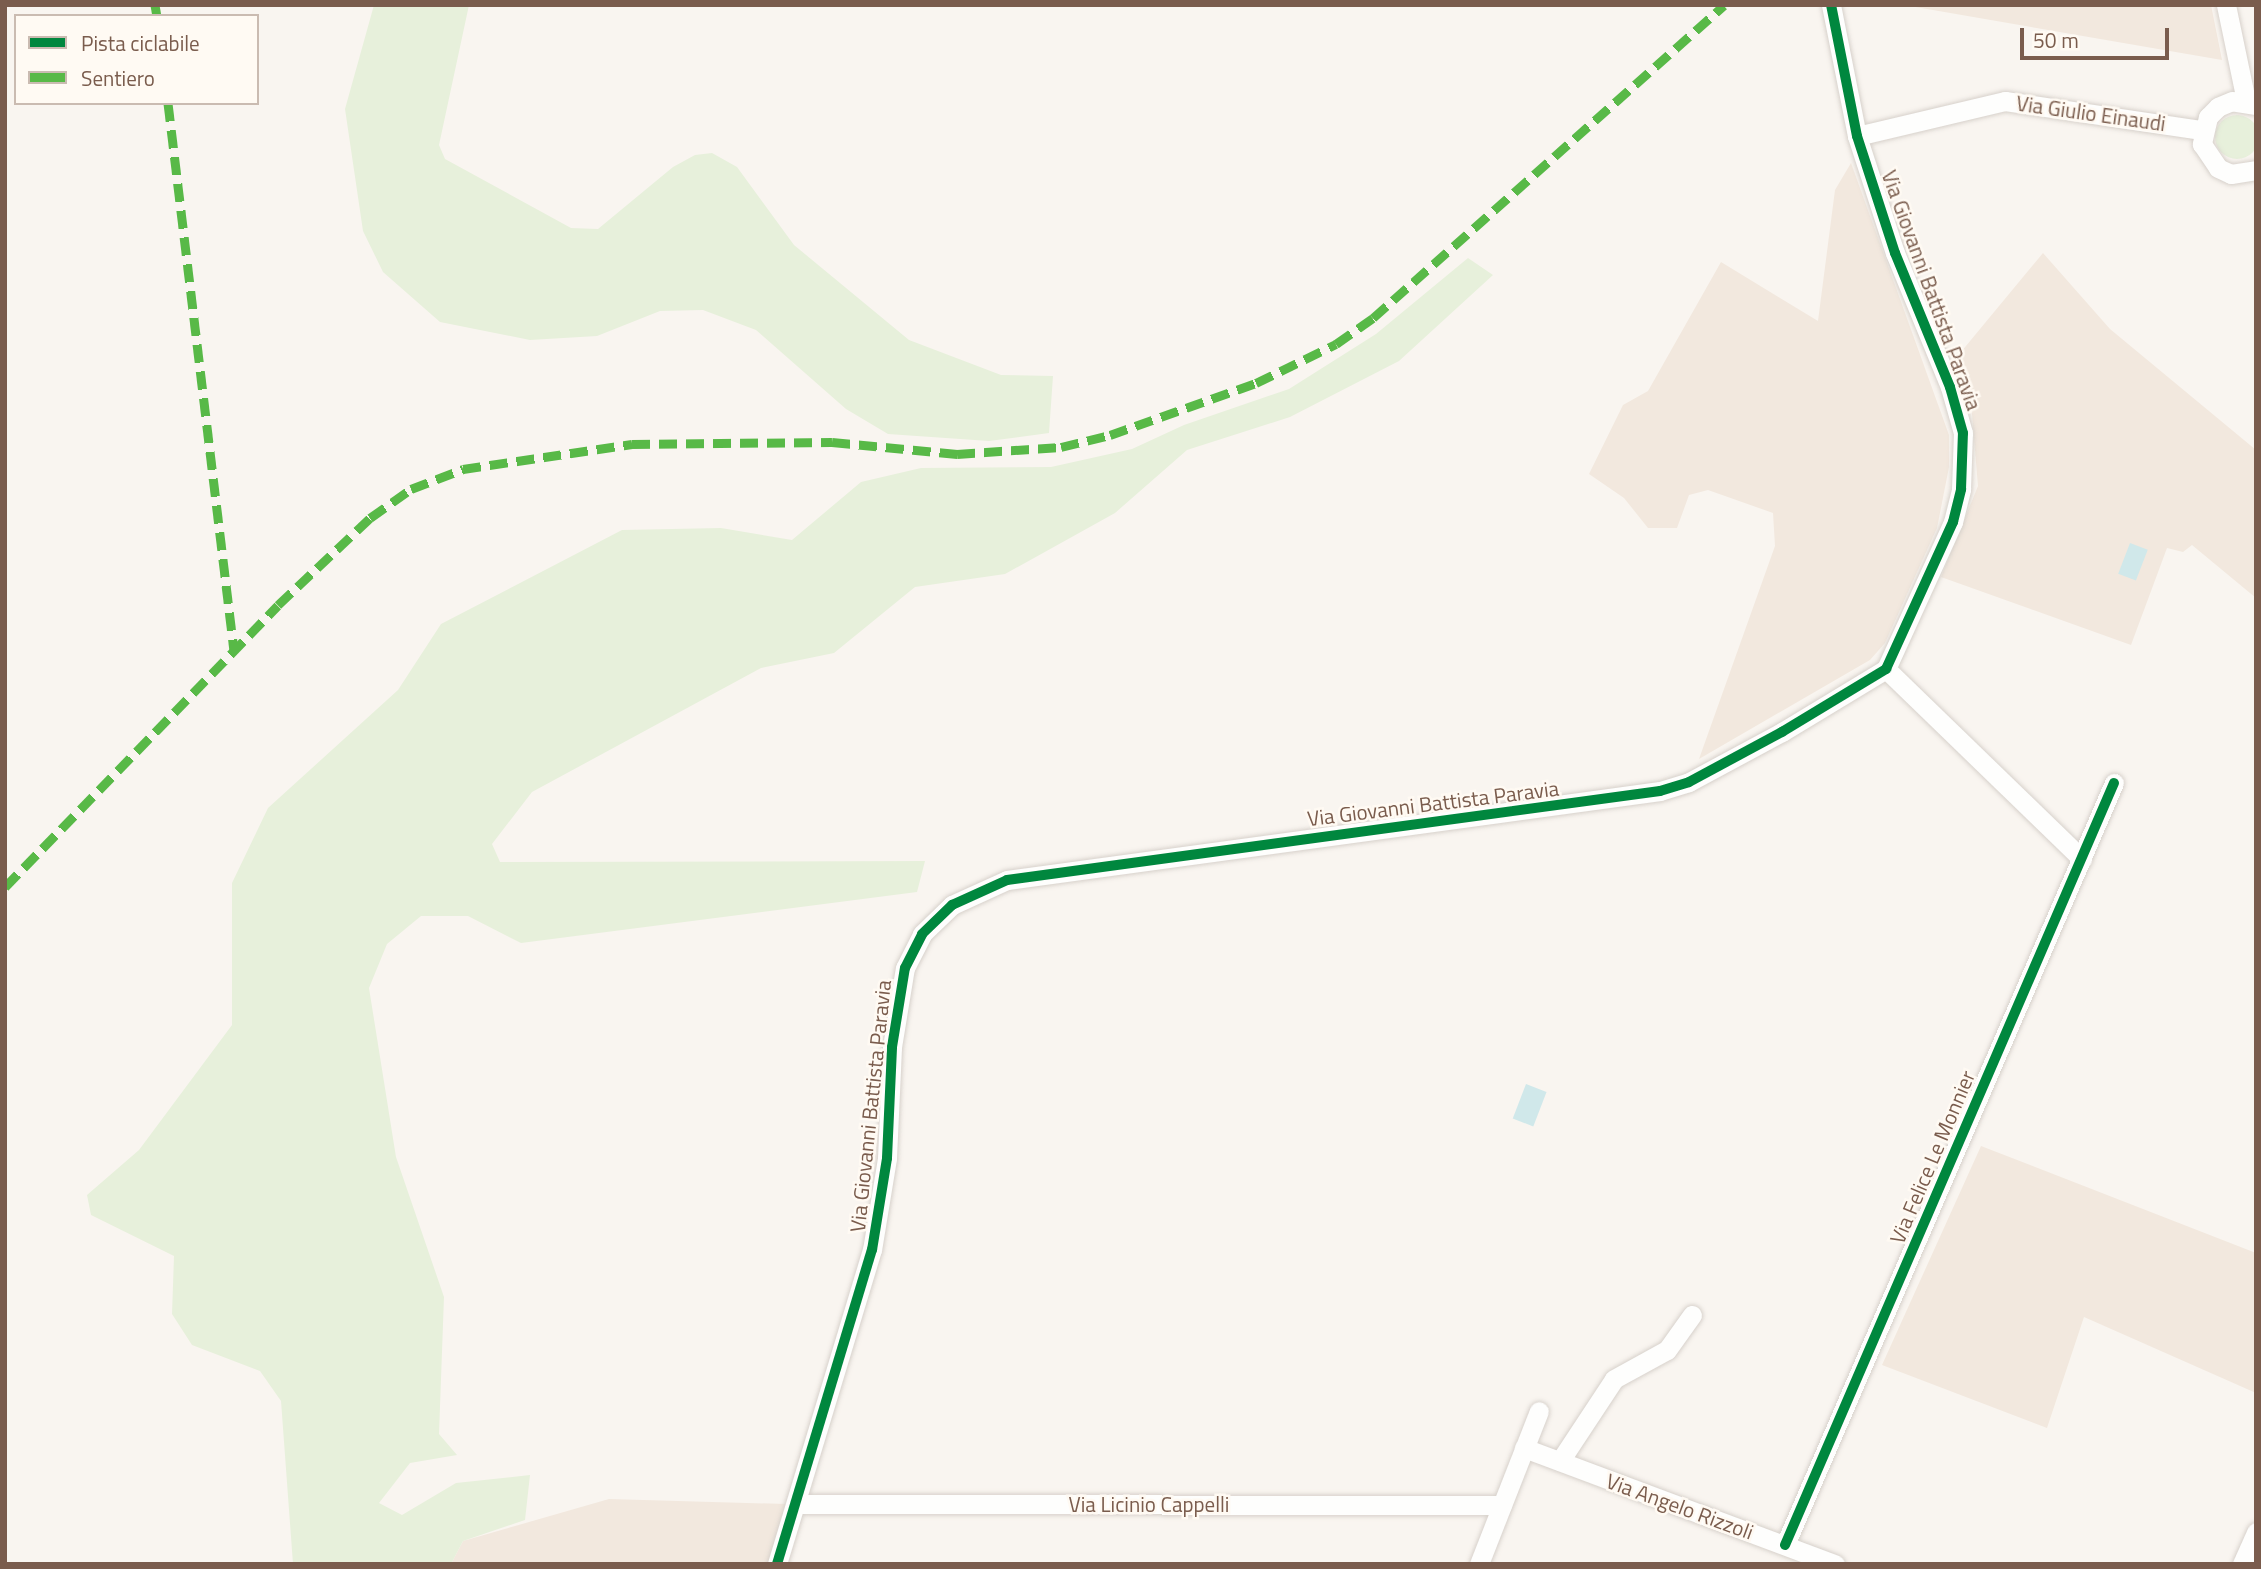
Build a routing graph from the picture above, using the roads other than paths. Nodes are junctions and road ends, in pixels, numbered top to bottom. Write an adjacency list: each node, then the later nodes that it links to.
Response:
1 (1831, 5): 5 (street, Via Giovanni Battista Paravia)
2 (2226, 5): 3 (street)
3 (2251, 103): 4 (street)
4 (2202, 130): 5 (street, Via Giulio Einaudi); 6 (street)
5 (1857, 136): 7 (street, Via Giovanni Battista Paravia)
6 (2256, 170)
7 (1886, 669): 9 (street); 14 (street, Via Giovanni Battista Paravia)
8 (2114, 783): 9 (street, Via Felice Le Monnier)
9 (2082, 859): 17 (street, Via Felice Le Monnier)
10 (1692, 1315): 13 (street)
11 (1539, 1411): 12 (street)
12 (1524, 1448): 13 (street, Via Angelo Rizzoli); 15 (street)
13 (1560, 1461): 17 (street, Via Angelo Rizzoli)
14 (796, 1504): 15 (street, Via Licinio Cappelli); 18 (street, Via Giovanni Battista Paravia)
15 (1502, 1505): 19 (street)
16 (2256, 1532): 21 (street)
17 (1785, 1545): 20 (street, Via Angelo Rizzoli)
18 (777, 1564)
19 (1479, 1564)
20 (1835, 1564)
21 (2242, 1564)

